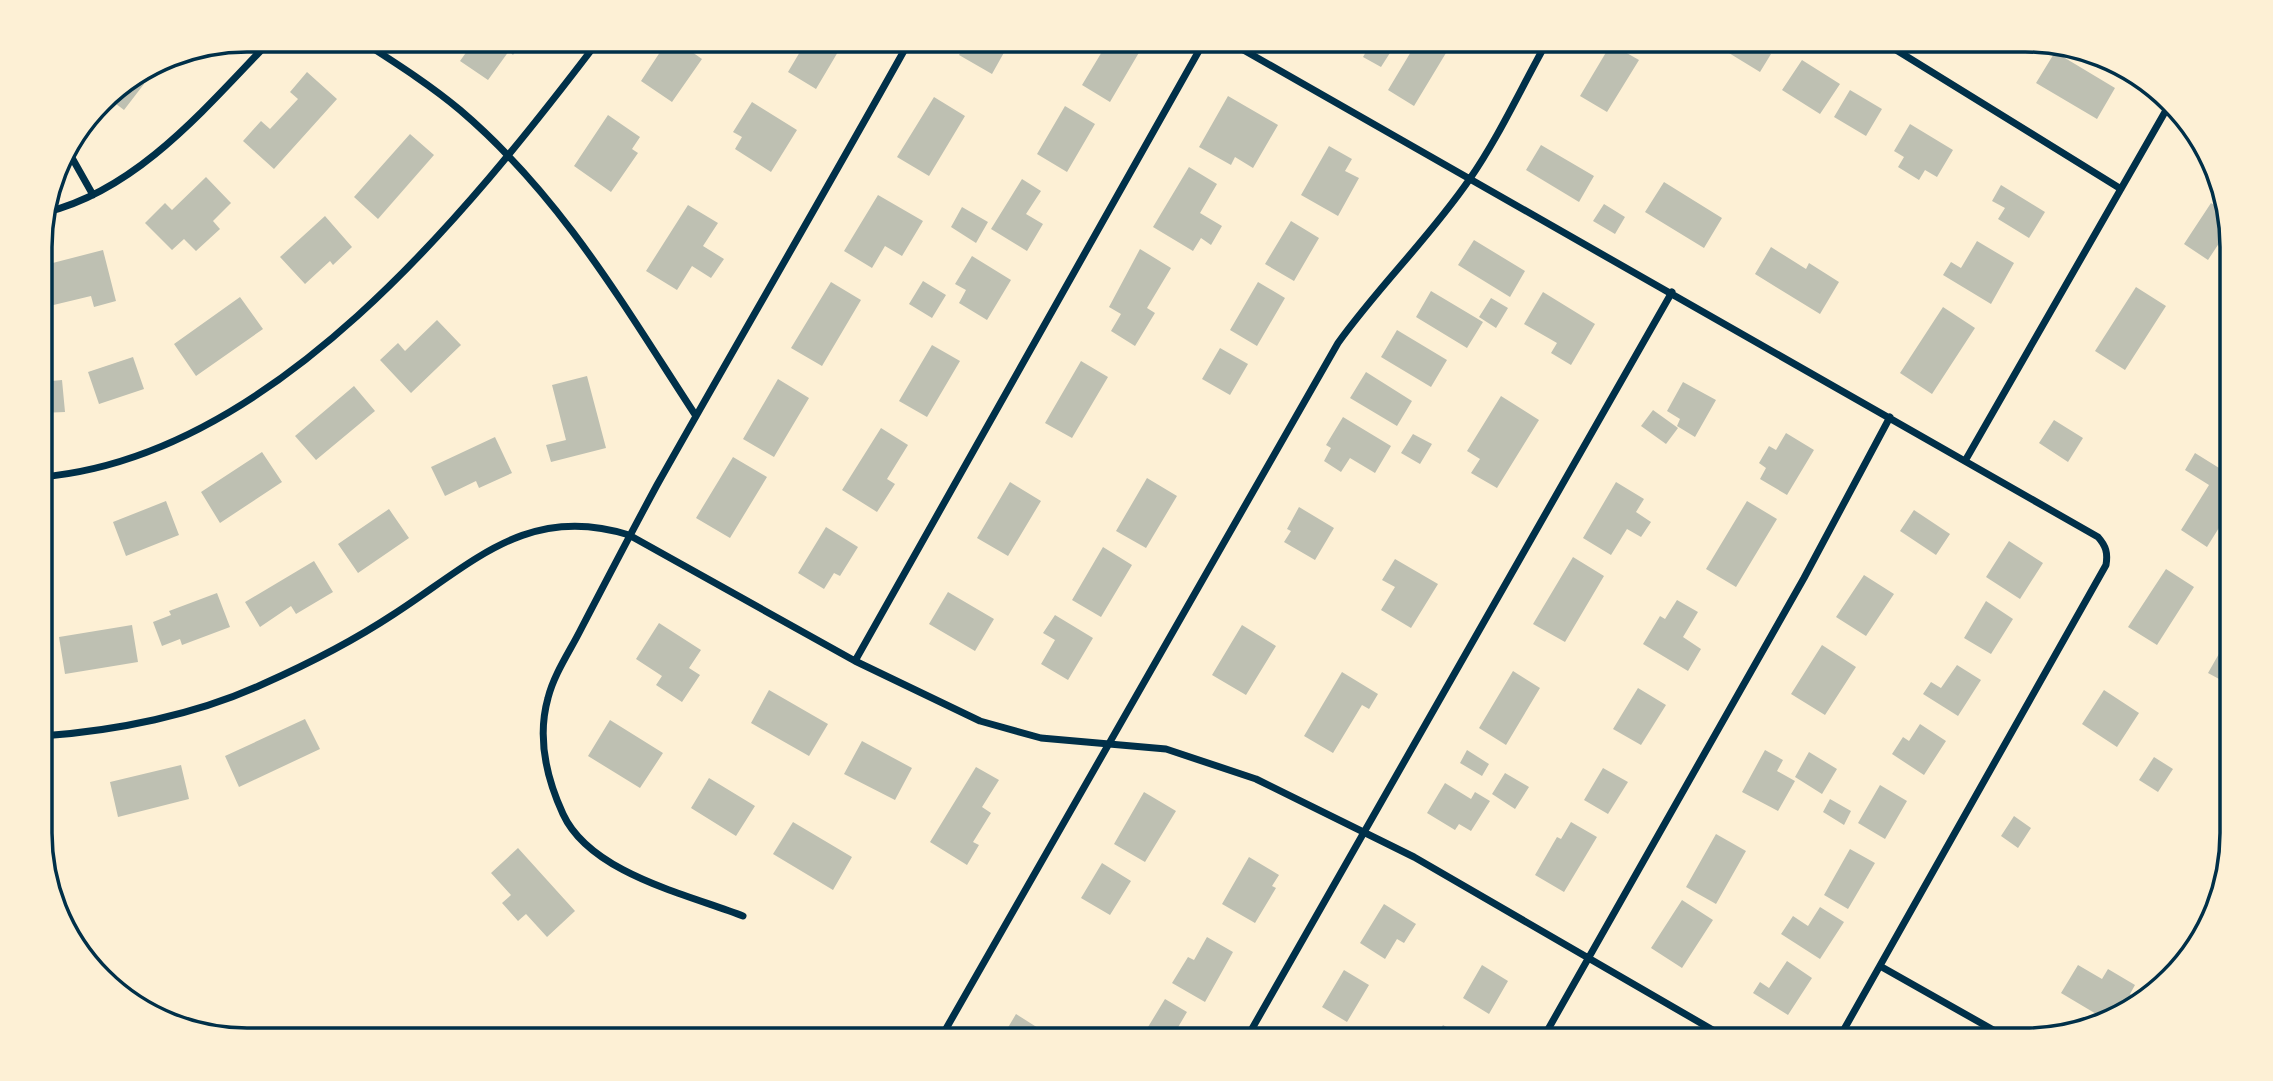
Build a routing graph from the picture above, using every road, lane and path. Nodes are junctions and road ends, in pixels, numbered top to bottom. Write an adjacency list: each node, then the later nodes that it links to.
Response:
1 (259, 52): 14 (street)
2 (377, 52): 10 (street)
3 (590, 52): 10 (street)
4 (903, 52): 17 (street)
5 (1198, 52): 22 (street)
6 (1247, 52): 12 (street)
7 (1541, 52): 12 (street)
8 (1899, 52): 13 (street)
9 (2165, 112): 13 (street)
10 (510, 157): 17 (street); 20 (street)
11 (73, 161): 14 (street)
12 (1471, 178): 16 (street); 24 (street)
13 (2121, 189): 19 (street)
14 (93, 195): 15 (street)
15 (57, 208)
16 (1672, 292): 18 (street); 25 (street)
17 (696, 416): 21 (street)
18 (1890, 417): 19 (street); 27 (street)
19 (1965, 461): 28 (street)
20 (53, 475)
21 (629, 535): 22 (street); 23 (street); 26 (street)
22 (855, 661): 24 (street)
23 (52, 735)
24 (1108, 744): 25 (street); 29 (street)
25 (1364, 830): 27 (street); 30 (street)
26 (743, 916)
27 (1588, 958): 31 (street); 32 (street)
28 (1880, 966): 33 (street); 34 (street)
29 (946, 1028)
30 (1252, 1028)
31 (1549, 1028)
32 (1709, 1028)
33 (1845, 1028)
34 (1990, 1028)

